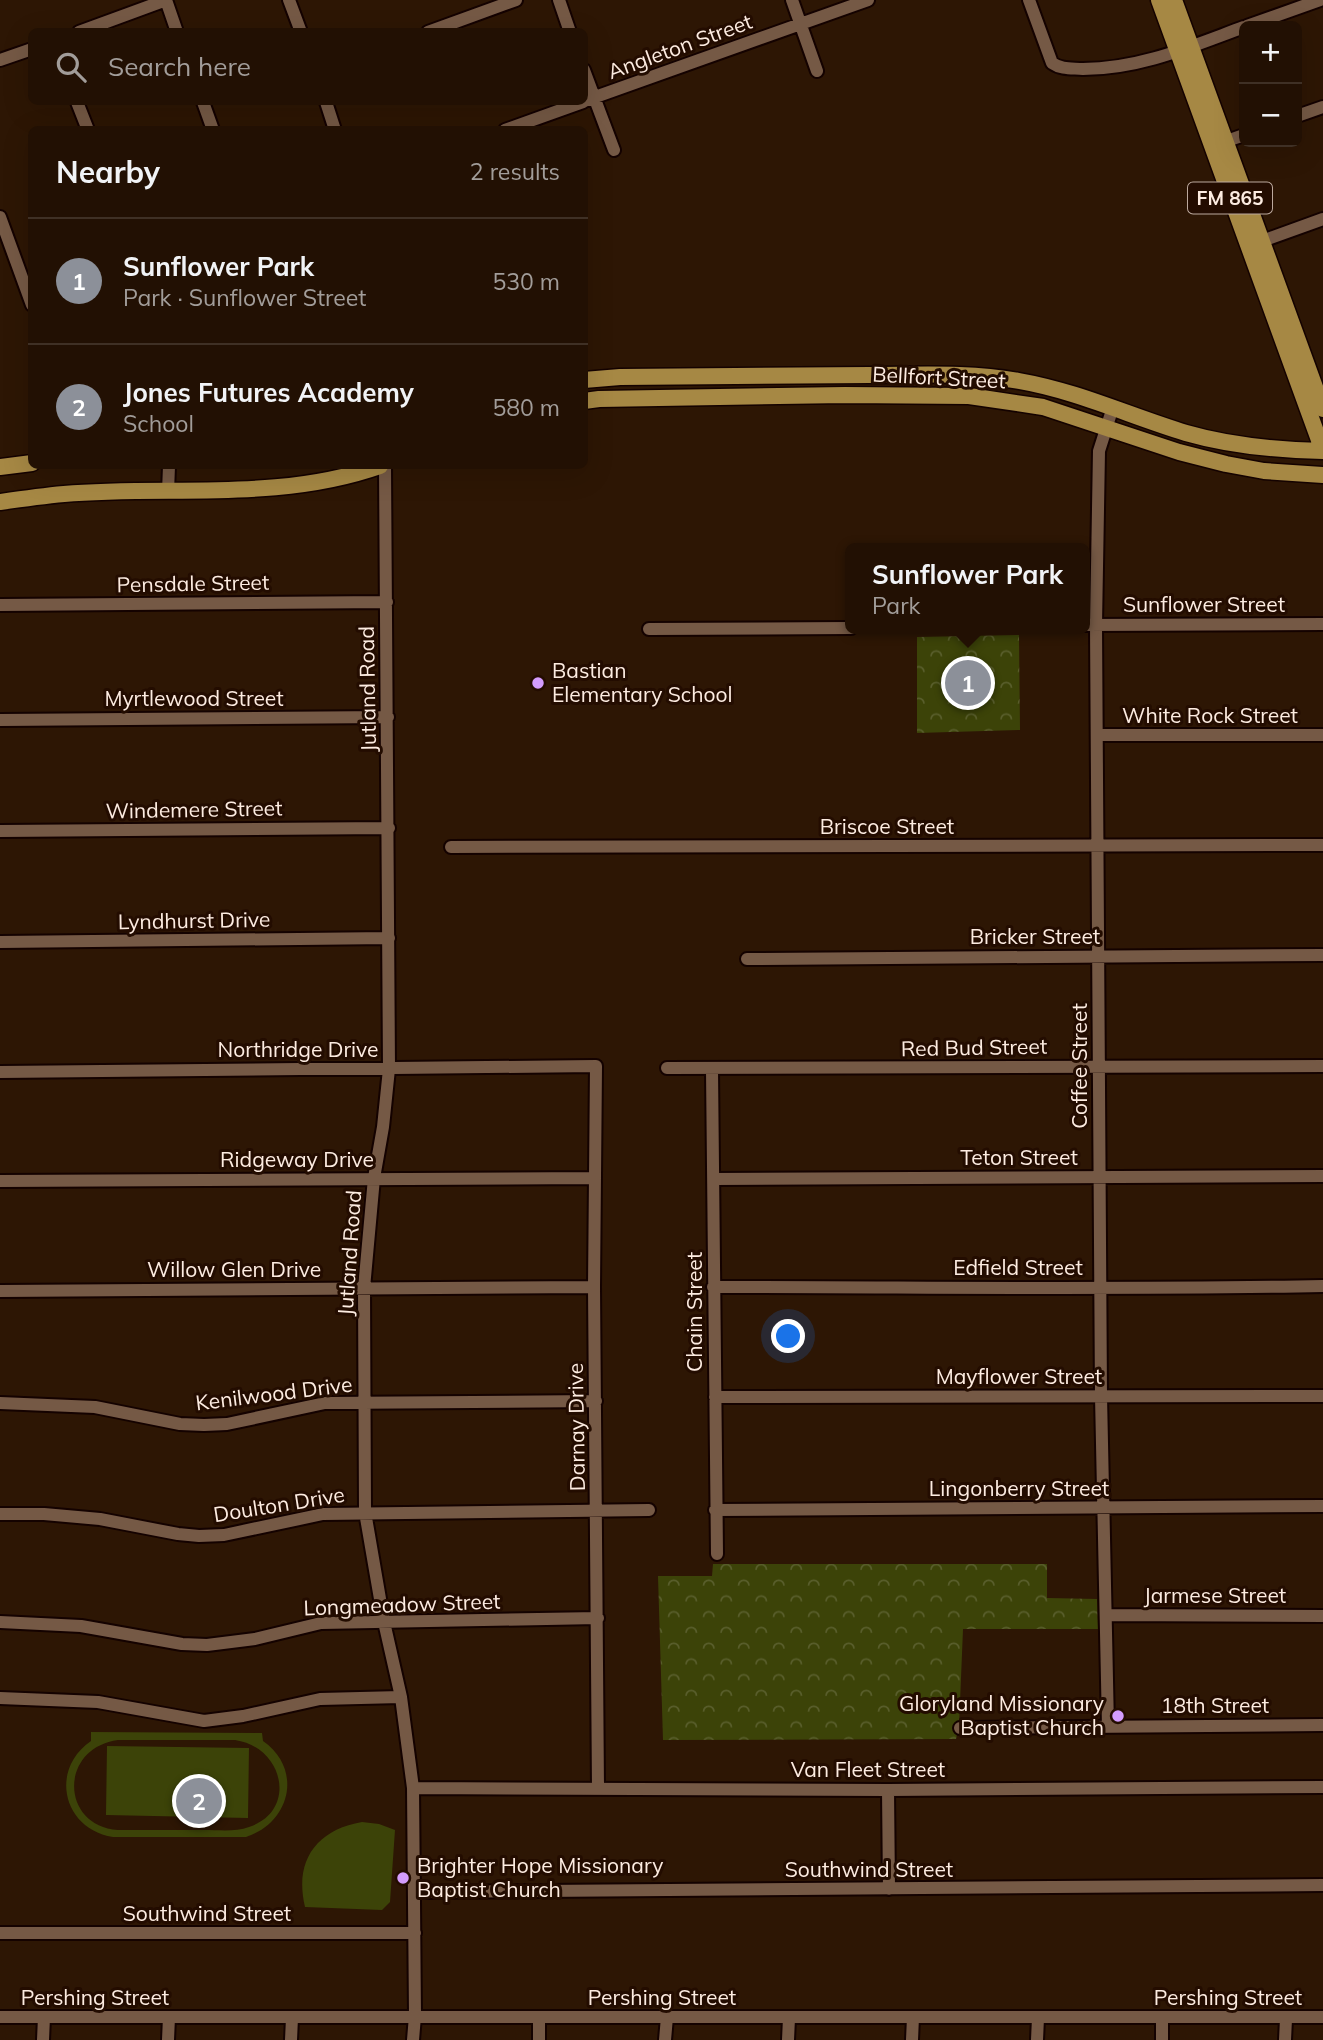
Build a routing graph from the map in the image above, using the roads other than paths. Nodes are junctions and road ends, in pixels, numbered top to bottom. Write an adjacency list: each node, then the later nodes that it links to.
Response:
1 (166, 0): 13 (street); 14 (street)
2 (289, 0): 15 (street)
3 (516, 0): 16 (street)
4 (559, 0): 17 (street)
5 (792, 0): 12 (street)
6 (868, 0): 12 (street, Angleton Street)
7 (1029, 0): 19 (street)
8 (1159, 0): 19 (main road, FM 865)
9 (1174, 0): 19 (main road, FM 865)
10 (1321, 0): 11 (street)
11 (1263, 21)
12 (801, 24): 22 (street); 23 (street, Angleton Street)
13 (90, 28)
14 (176, 28)
15 (300, 28)
16 (439, 28)
17 (569, 28)
18 (1239, 29): 19 (street)
19 (1184, 49): 36 (main road, FM 865)
20 (28, 50): 21 (street)
21 (0, 60)
22 (817, 71)
23 (588, 100)
24 (588, 102): 37 (street)
25 (79, 105): 31 (street)
26 (203, 105): 32 (street)
27 (327, 105): 33 (street)
28 (573, 105): 34 (street, Angleton Street)
29 (1323, 107): 30 (street)
30 (1302, 114)
31 (87, 126)
32 (211, 126)
33 (334, 126)
34 (516, 126)
35 (1239, 137): 36 (street)
36 (1218, 144): 40 (main road, FM 865)
37 (614, 150)
38 (0, 217): 41 (street)
39 (1323, 219): 40 (street)
40 (1254, 244): 51 (main road, FM 865); 54 (main road, FM 865)
41 (28, 294)
42 (968, 375): 44 (main road, Bellfort Street); 47 (main road); 50 (main road, Bellfort Street)
43 (721, 376): 44 (main road, Bellfort Street); 45 (main road, Bellfort Street); 48 (main road)
44 (843, 376): 46 (main road)
45 (590, 379): 49 (main road)
46 (845, 395): 47 (main road, Bellfort Street); 48 (main road, Bellfort Street)
47 (969, 396): 52 (main road, Bellfort Street)
48 (721, 397): 49 (main road, Bellfort Street)
49 (592, 400)
50 (1113, 407): 52 (street, Coffee Street); 53 (main road, Bellfort Street)
51 (1323, 409)
52 (1105, 428): 55 (main road, Bellfort Street); 69 (street, Coffee Street)
53 (1186, 433): 54 (main road, Bellfort Street); 55 (main road)
54 (1323, 451)
55 (1179, 452): 62 (main road, Bellfort Street)
56 (28, 464): 57 (main road)
57 (0, 467)
58 (169, 469): 64 (street)
59 (338, 469): 63 (main road)
60 (369, 469): 63 (main road)
61 (382, 469): 66 (street, Jutland Road)
62 (1323, 475)
63 (304, 484): 64 (main road)
64 (168, 492): 65 (main road)
65 (0, 502)
66 (387, 602): 67 (street, Pensdale Street); 72 (street, Jutland Road)
67 (0, 606)
68 (1323, 624): 69 (street, Sunflower Street)
69 (1091, 625): 74 (street, Coffee Street)
70 (845, 628): 71 (street)
71 (649, 629)
72 (388, 717): 73 (street, Myrtlewood Street); 76 (street, Jutland Road)
73 (0, 720)
74 (1098, 735): 75 (street, White Rock Street); 80 (street, Coffee Street)
75 (1323, 735)
76 (389, 828): 77 (street, Windemere Street); 81 (street, Jutland Road)
77 (0, 831)
78 (1323, 845): 80 (street, Briscoe Street)
79 (451, 847): 80 (street, Briscoe Street)
80 (1099, 847): 84 (street, Coffee Street)
81 (389, 938): 82 (street, Lyndhurst Drive); 90 (street, Jutland Road)
82 (0, 942)
83 (1323, 955): 84 (street, Bricker Street)
84 (1099, 956): 85 (street, Bricker Street); 87 (street, Coffee Street)
85 (747, 959)
86 (596, 1066): 90 (street, Northridge Drive); 96 (street, Darnay Drive)
87 (1099, 1066): 88 (street, Red Bud Street); 91 (street, Red Bud Street); 94 (street, Coffee Street)
88 (1323, 1066)
89 (667, 1068): 91 (street, Red Bud Street)
90 (389, 1069): 92 (street, Northridge Drive); 95 (street, Jutland Road)
91 (712, 1070): 97 (street, Chain Street)
92 (0, 1072)
93 (1323, 1176): 94 (street, Teton Street)
94 (1100, 1177): 97 (street, Teton Street); 102 (street, Coffee Street)
95 (374, 1178): 96 (street, Ridgeway Drive); 98 (street, Ridgeway Drive); 103 (street, Jutland Road)
96 (595, 1178): 100 (street, Darnay Drive)
97 (714, 1179): 101 (street, Chain Street)
98 (0, 1181)
99 (1323, 1286): 102 (street, Edfield Street)
100 (594, 1287): 103 (street, Willow Glen Drive); 108 (street, Darnay Drive)
101 (713, 1287): 102 (street, Edfield Street); 107 (street, Chain Street)
102 (1101, 1287): 106 (street, Coffee Street)
103 (364, 1288): 104 (street, Willow Glen Drive); 109 (street, Jutland Road)
104 (0, 1291)
105 (1323, 1395): 106 (street, Mayflower Street)
106 (1101, 1396): 107 (street, Mayflower Street); 112 (street, Coffee Street)
107 (715, 1397): 114 (street, Chain Street)
108 (596, 1401): 109 (street, Kenilwood Drive); 115 (street, Darnay Drive)
109 (363, 1402): 110 (street, Kenilwood Drive); 116 (street, Jutland Road)
110 (0, 1403)
111 (1323, 1506): 112 (street, Lingonberry Street)
112 (1105, 1508): 114 (street, Lingonberry Street); 119 (street, Coffee Street)
113 (649, 1510): 115 (street, Doulton Drive)
114 (715, 1510): 118 (street, Chain Street)
115 (597, 1511): 116 (street, Doulton Drive); 121 (street, Darnay Drive)
116 (365, 1512): 117 (street, Doulton Drive); 123 (street, Jutland Road)
117 (0, 1514)
118 (717, 1554)
119 (1106, 1615): 120 (street, Jarmese Street); 127 (street, Coffee Street)
120 (1323, 1616)
121 (598, 1618): 123 (street, Longmeadow Street); 131 (street, Darnay Drive)
122 (0, 1622): 123 (street, Longmeadow Street)
123 (384, 1622): 124 (street, Jutland Road)
124 (401, 1697): 125 (street); 130 (street, Jutland Road)
125 (0, 1698)
126 (1323, 1725): 127 (street, 18th Street)
127 (1108, 1727): 128 (street, 18th Street)
128 (960, 1728)
129 (1323, 1787): 132 (street, Van Fleet Street)
130 (413, 1788): 131 (street, Van Fleet Street); 135 (street, Jutland Road)
131 (598, 1788): 132 (street, Van Fleet Street)
132 (888, 1790): 134 (street)
133 (1323, 1885): 134 (street, Southwind Street)
134 (889, 1889): 135 (street, Southwind Street)
135 (415, 1892): 137 (street, Jutland Road)
136 (0, 1933): 137 (street, Southwind Street)
137 (415, 1933): 138 (street, Jutland Road)
138 (415, 2016): 142 (street, Pershing Street); 146 (street, Pershing Street); 154 (street, Jutland Road)
139 (0, 2017): 140 (street, Pershing Street)
140 (44, 2017): 141 (street, Pershing Street); 151 (street)
141 (169, 2017): 146 (street, Pershing Street); 152 (street)
142 (539, 2017): 143 (street, Pershing Street); 155 (street)
143 (667, 2017): 147 (street, Pershing Street); 156 (street)
144 (913, 2017): 147 (street, Pershing Street); 148 (street, Pershing Street); 158 (street)
145 (1323, 2017): 150 (street, Pershing Street)
146 (292, 2018): 153 (street)
147 (789, 2018): 157 (street)
148 (1038, 2018): 149 (street, Pershing Street); 159 (street)
149 (1162, 2018): 150 (street, Pershing Street); 160 (street)
150 (1286, 2019): 161 (street)
151 (43, 2040)
152 (168, 2040)
153 (292, 2040)
154 (413, 2040)
155 (539, 2040)
156 (665, 2040)
157 (788, 2040)
158 (912, 2040)
159 (1037, 2040)
160 (1161, 2040)
161 (1285, 2040)

